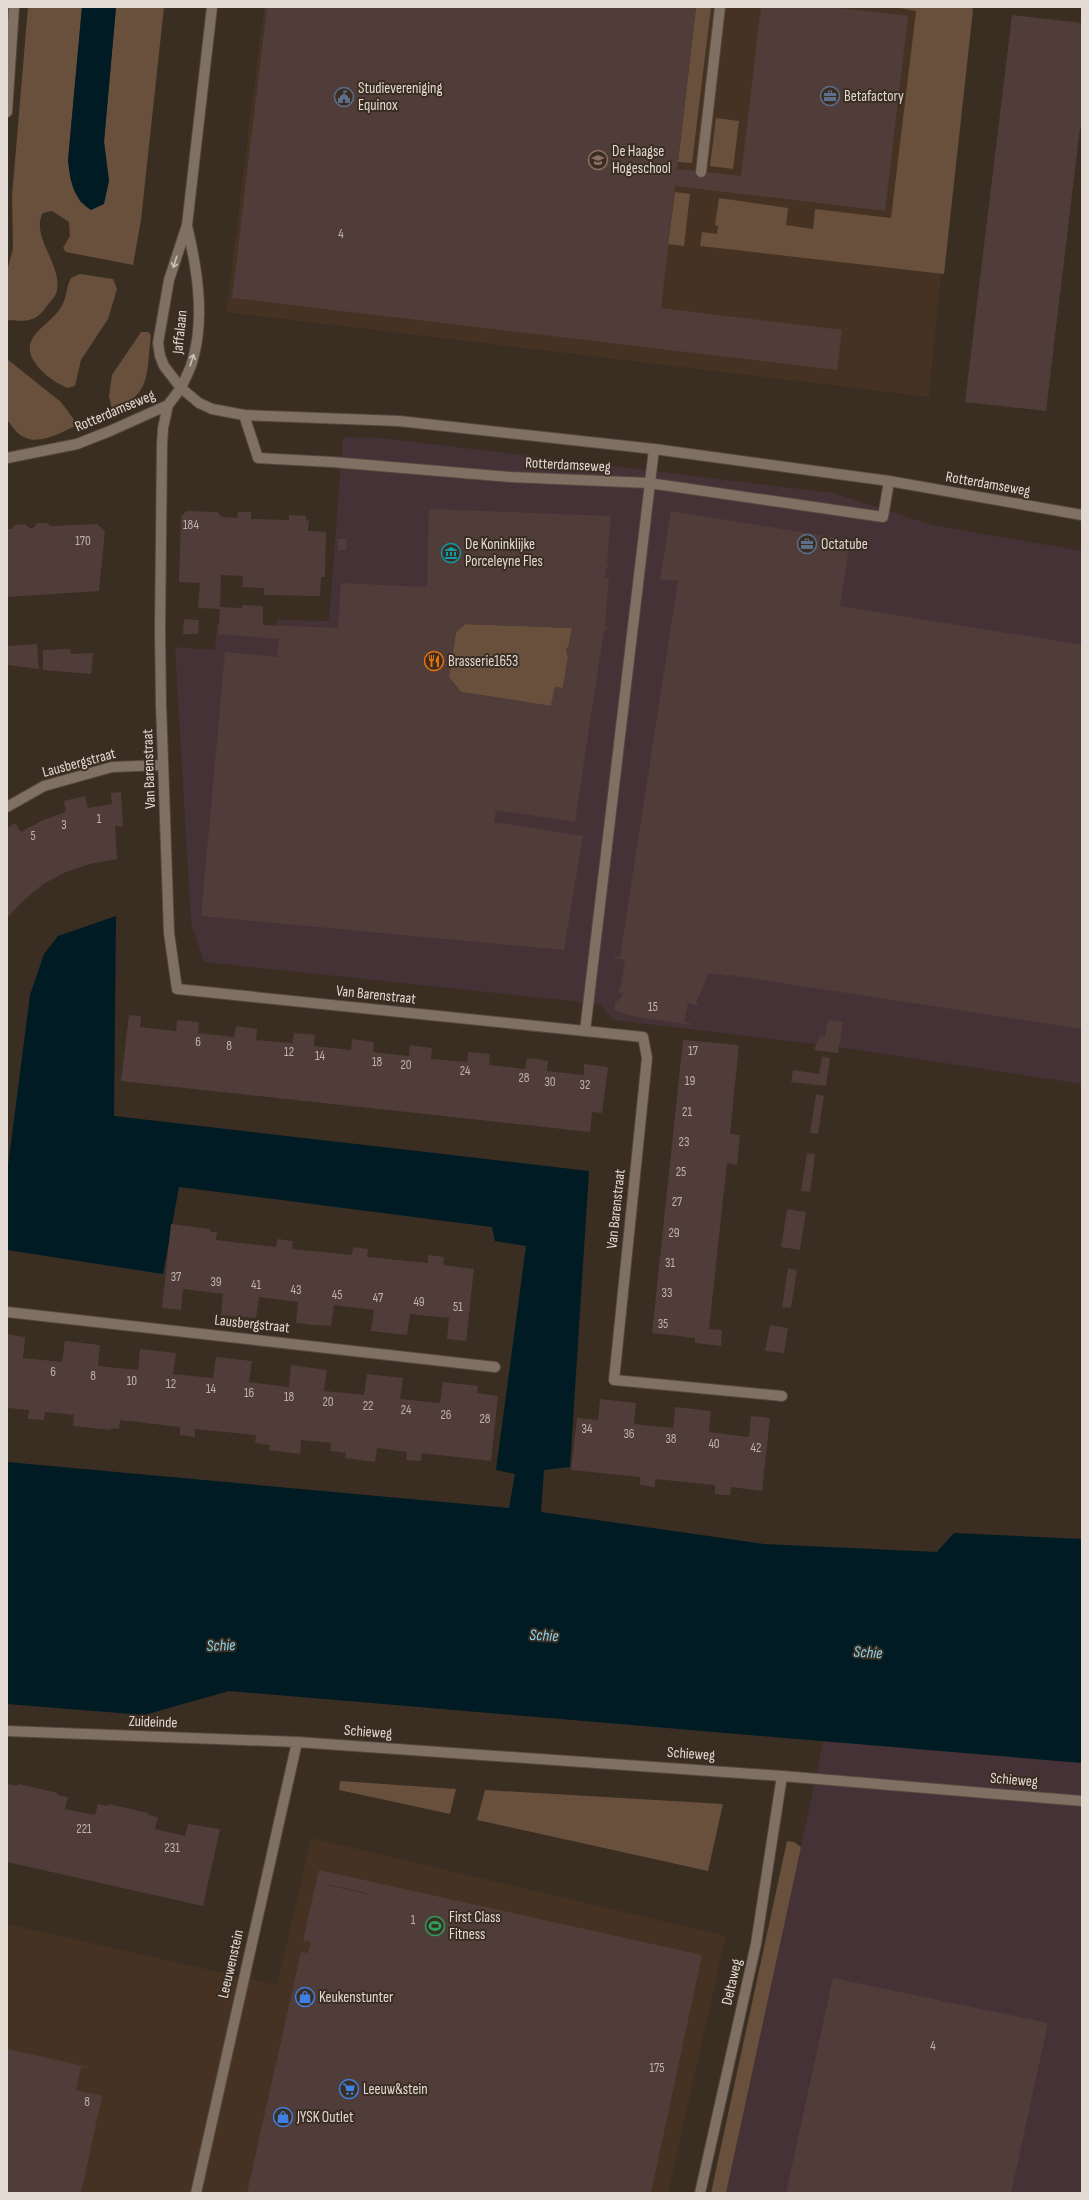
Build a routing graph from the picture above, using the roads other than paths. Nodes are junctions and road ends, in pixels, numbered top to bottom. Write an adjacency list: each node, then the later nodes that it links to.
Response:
1 (14, 7): 4 (street)
2 (212, 7): 6 (street, Jaffalaan)
3 (720, 7): 5 (street)
4 (7, 112)
5 (701, 172)
6 (187, 225): 7 (street, Jaffalaan, one-way to 6); 7 (street, Jaffalaan, one-way to 7)
7 (181, 388): 8 (street, Rotterdamseweg); 9 (street, Rotterdamseweg)
8 (168, 405): 11 (street, Rotterdamseweg); 15 (street, Van Barenstraat)
9 (244, 415): 10 (street, Rotterdamseweg); 13 (street, Rotterdamseweg)
10 (654, 449): 12 (street, Rotterdamseweg); 13 (street)
11 (7, 458)
12 (889, 481): 13 (street, Rotterdamseweg); 14 (street, Rotterdamseweg)
13 (649, 483): 17 (street)
14 (1082, 515)
15 (163, 765): 16 (street, Lausbergstraat); 17 (street, Van Barenstraat)
16 (7, 807)
17 (585, 1031): 20 (street, Van Barenstraat)
18 (7, 1312): 19 (street, Lausbergstraat)
19 (495, 1367)
20 (782, 1396)
21 (7, 1731): 22 (street, Zuideinde)
22 (297, 1742): 23 (street, Schieweg); 25 (street, Leeuwenstein)
23 (782, 1776): 24 (street, Schieweg); 26 (street, Deltaweg)
24 (1082, 1801)
25 (196, 2193)
26 (700, 2193)

